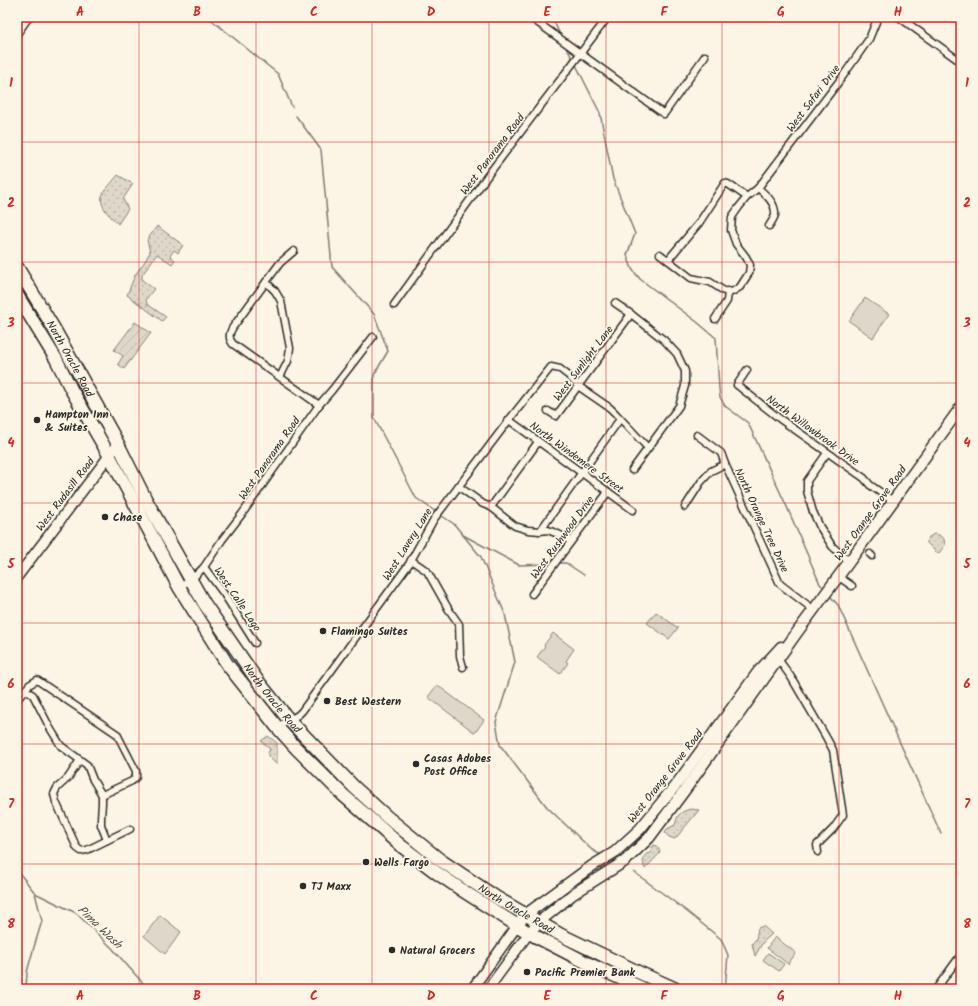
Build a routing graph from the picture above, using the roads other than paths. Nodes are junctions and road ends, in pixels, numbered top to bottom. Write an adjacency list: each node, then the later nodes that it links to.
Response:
1 (29, 17): 6 (street)
2 (530, 17): 7 (street)
3 (608, 17): 7 (street, West Panorama Road)
4 (878, 17): 10 (street, West Safari Drive)
5 (898, 17): 9 (street)
6 (17, 34)
7 (580, 54): 8 (street); 21 (street, West Panorama Road)
8 (705, 56)
9 (961, 62)
10 (758, 188): 11 (street, West Safari Drive); 12 (street)
11 (747, 197): 15 (street); 18 (street, West Safari Drive)
12 (769, 226)
13 (294, 251): 17 (street)
14 (660, 254): 15 (street)
15 (668, 260): 18 (street)
16 (17, 267): 24 (highway, North Oracle Road)
17 (266, 282): 28 (street); 28 (street)
18 (728, 292): 23 (street)
19 (17, 295): 25 (highway, North Oracle Road)
20 (615, 303): 22 (street)
21 (394, 305)
22 (631, 314): 29 (street, West Sunlight Lane); 38 (street)
23 (715, 319)
24 (52, 324): 25 (highway); 37 (highway, North Oracle Road)
25 (40, 332): 40 (highway, North Oracle Road)
26 (373, 337): 30 (street, West Panorama Road)
27 (748, 370): 39 (street, North Willowbrook Drive)
28 (280, 377): 30 (street)
29 (578, 386): 32 (street, West Sunlight Lane); 33 (street); 34 (street, West Lavery Lane)
30 (319, 405): 54 (street, West Panorama Road)
31 (961, 407): 46 (main road, West Orange Grove Road)
32 (548, 411)
33 (620, 419): 38 (street); 43 (street)
34 (509, 420): 36 (street, North Windemere Street); 44 (street, West Lavery Lane)
35 (697, 434): 41 (street, North Orange Tree Drive)
36 (538, 442): 43 (street, North Windemere Street); 47 (street)
37 (118, 444): 40 (street, West Rudasill Road); 57 (highway, North Oracle Road)
38 (648, 448): 42 (street)
39 (827, 453): 46 (street, North Willowbrook Drive); 53 (street)
40 (109, 455): 55 (street, West Rudasill Road); 59 (highway, North Oracle Road)
41 (725, 464): 48 (street); 61 (street, North Orange Tree Drive)
42 (632, 470)
43 (582, 473): 45 (street, North Windemere Street); 50 (street)
44 (458, 486): 47 (street); 52 (street, West Lavery Lane)
45 (608, 492): 49 (street, North Windemere Street); 51 (street, West Rushwood Drive)
46 (893, 501): 53 (main road, West Orange Grove Road)
47 (491, 506): 50 (street)
48 (685, 507)
49 (633, 510)
50 (540, 531): 51 (street)
51 (571, 542): 60 (street, West Rushwood Drive)
52 (411, 560): 64 (street); 67 (street, West Lavery Lane)
53 (849, 562): 56 (main road, West Orange Grove Road)
54 (204, 567): 57 (street, West Panorama Road); 62 (street, West Calle Lago)
55 (17, 577)
56 (839, 577): 58 (street); 61 (main road, West Orange Grove Road)
57 (191, 580): 59 (street, West Panorama Road); 67 (highway, North Oracle Road)
58 (852, 586)
59 (179, 587): 68 (highway, North Oracle Road)
60 (532, 594)
61 (814, 610): 63 (main road, West Orange Grove Road)
62 (255, 643)
63 (774, 659): 73 (street); 74 (main road, West Orange Grove Road); 75 (main road, West Orange Grove Road)
64 (464, 667)
65 (25, 690): 66 (street); 69 (street); 70 (street)
66 (17, 700)
67 (289, 720): 68 (street, West Lavery Lane); 74 (highway, North Oracle Road)
68 (277, 727): 76 (highway, North Oracle Road)
69 (80, 760): 70 (street); 72 (street)
70 (102, 795): 72 (street)
71 (130, 830): 72 (street)
72 (107, 840)
73 (818, 852)
74 (525, 915): 75 (highway, North Oracle Road); 76 (main road, West Orange Grove Road)
75 (539, 922): 77 (main road, West Orange Grove Road); 82 (highway, North Oracle Road)
76 (517, 926): 77 (highway, North Oracle Road); 79 (street, West Orange Grove Road)
77 (529, 934): 80 (street, West Orange Grove Road); 81 (highway, North Oracle Road)
78 (961, 955): 83 (street)
79 (472, 989)
80 (488, 989)
81 (644, 989)
82 (676, 989)
83 (936, 989)

